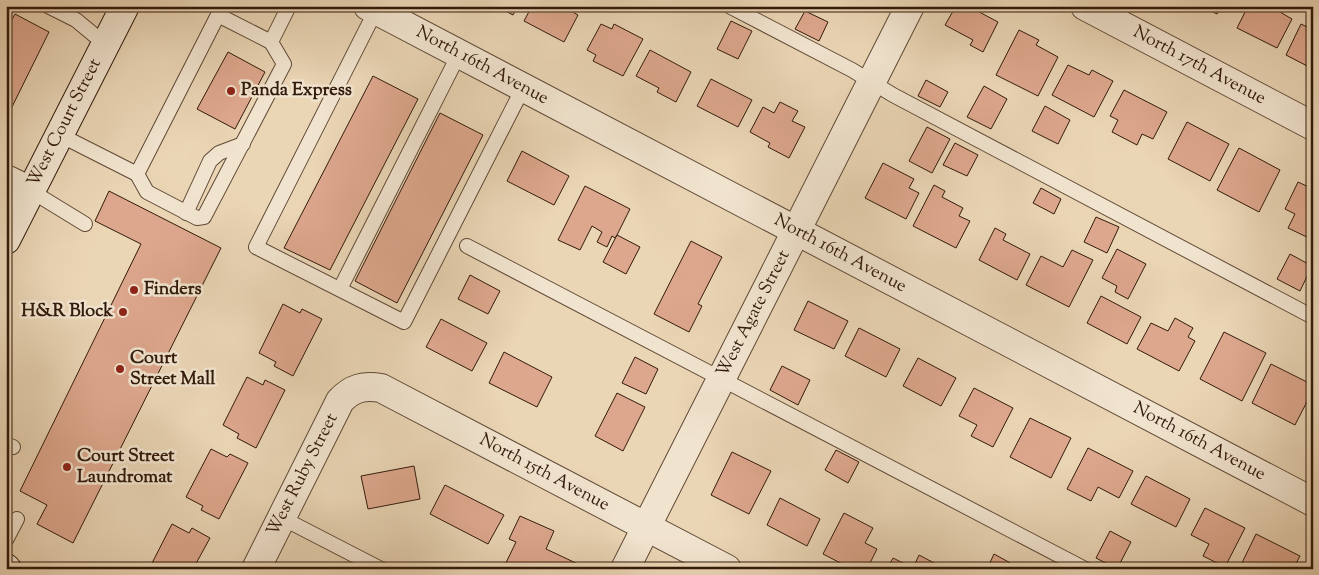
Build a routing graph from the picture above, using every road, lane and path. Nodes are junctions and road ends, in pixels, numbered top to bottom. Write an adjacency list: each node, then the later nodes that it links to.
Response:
1 (48, 6): 9 (lane)
2 (125, 6): 9 (street, West Court Street)
3 (289, 6): 8 (lane)
4 (729, 6): 11 (lane)
5 (910, 6): 11 (street, West Agate Street)
6 (1085, 6): 13 (street, North 17th Avenue)
7 (372, 8): 10 (street, North 16th Avenue); 24 (lane)
8 (271, 42): 15 (lane); 16 (lane)
9 (106, 44): 14 (street, West Court Street)
10 (459, 54): 12 (street, North 16th Avenue); 24 (lane)
11 (871, 82): 21 (street, West Agate Street); 25 (lane)
12 (523, 88): 21 (street, North 16th Avenue); 24 (lane)
13 (1313, 126)
14 (60, 135): 16 (lane); 18 (street, West Court Street)
15 (243, 144): 19 (lane); 19 (lane)
16 (137, 174): 19 (lane)
17 (6, 179): 18 (street)
18 (31, 191): 20 (lane); 22 (street, West Court Street)
19 (186, 212)
20 (85, 224)
21 (796, 231): 26 (street, West Agate Street); 28 (street, North 16th Avenue)
22 (6, 240)
23 (467, 246): 26 (lane)
24 (340, 289)
25 (1313, 317)
26 (722, 378): 31 (street, West Agate Street); 37 (lane)
27 (358, 388): 29 (street, West Ruby Street); 31 (street, North 15th Avenue)
28 (1313, 502)
29 (282, 518): 33 (street, West Ruby Street); 34 (lane)
30 (17, 519): 32 (lane)
31 (646, 527): 35 (street, West Agate Street); 36 (street, North 15th Avenue)
32 (6, 540)
33 (256, 569)
34 (381, 569)
35 (625, 569)
36 (727, 569)
37 (1085, 569)

